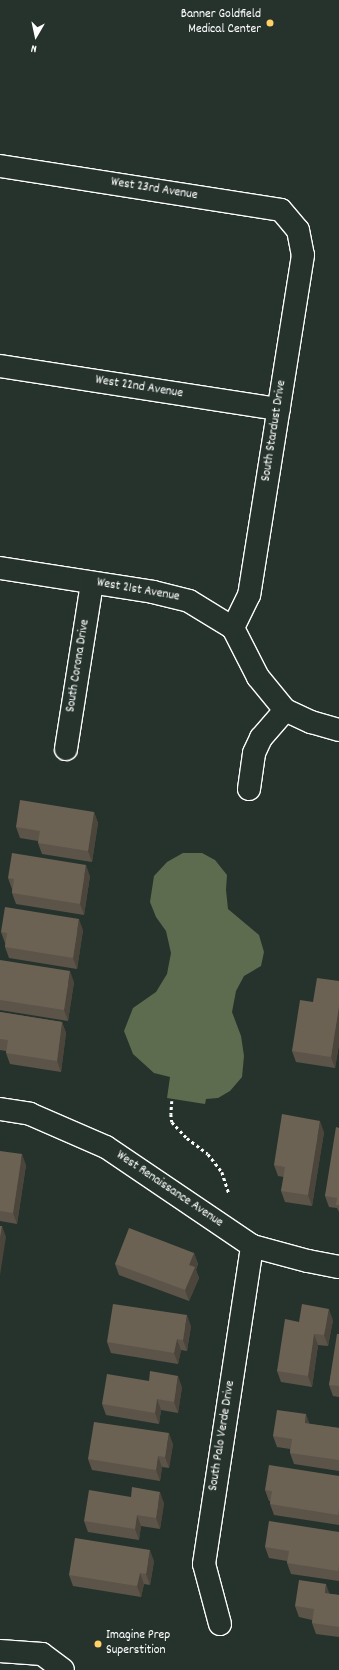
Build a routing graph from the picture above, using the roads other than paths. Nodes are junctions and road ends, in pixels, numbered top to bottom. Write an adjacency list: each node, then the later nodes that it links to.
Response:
1 (0, 166): 2 (street, West 23rd Avenue)
2 (298, 230): 4 (street, South Stardust Drive)
3 (0, 366): 4 (street, West 22nd Avenue)
4 (279, 409): 7 (street, South Stardust Drive)
5 (0, 568): 6 (street, West 21st Avenue)
6 (92, 582): 7 (street, West 21st Avenue); 10 (street, South Corona Drive)
7 (233, 628): 8 (street)
8 (284, 710): 9 (street); 11 (street)
9 (339, 730)
10 (66, 749)
11 (249, 789)
12 (0, 1109): 13 (street, West Renaissance Avenue)
13 (252, 1246): 14 (street, West Renaissance Avenue); 15 (street, South Palo Verde Drive)
14 (339, 1267)
15 (220, 1624)
16 (0, 1651): 17 (street)
17 (63, 1670)

